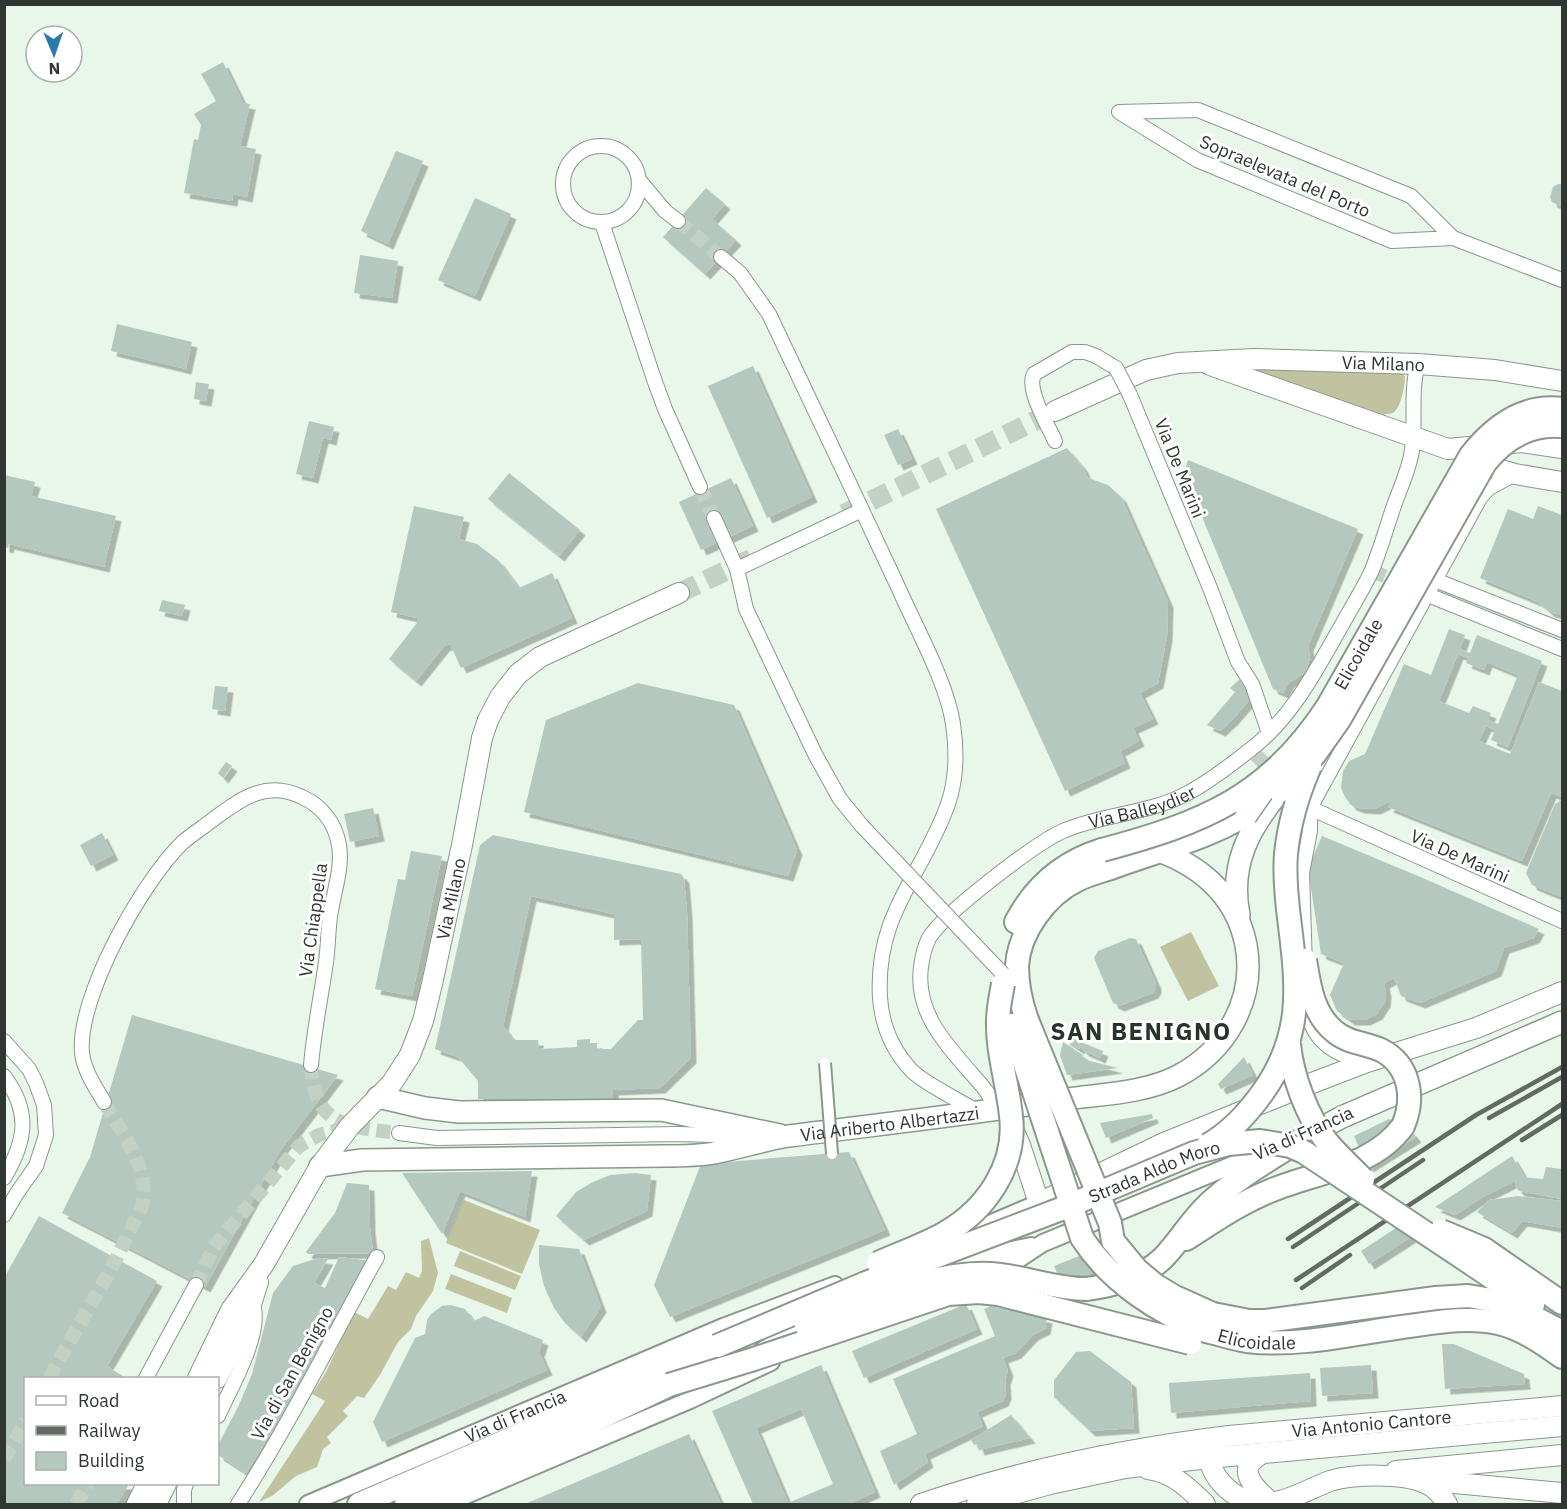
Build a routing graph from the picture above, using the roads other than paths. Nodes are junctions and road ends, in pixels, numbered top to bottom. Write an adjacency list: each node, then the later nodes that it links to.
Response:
1 (639, 180): 2 (street); 3 (street); 3 (street)
2 (678, 221)
3 (602, 223): 19 (street)
4 (1453, 238): 4 (street, Sopraelevata del Porto); 6 (street, Sopraelevata del Porto)
5 (721, 257): 20 (street)
6 (1563, 280)
7 (1202, 363): 8 (main road, Via Milano); 11 (main road, Via Milano); 13 (main road, Via Milano)
8 (1418, 364): 9 (main road, Via Milano); 13 (street, Via Balleydier)
9 (1563, 381)
10 (1563, 409): 28 (highway, Elicoidale, bridge)
11 (1055, 411)
12 (1563, 426): 30 (highway, Elicoidale, bridge)
13 (1413, 436): 15 (main road, Via Milano); 29 (street, Via Balleydier)
14 (1055, 441): 29 (street, Via De Marini, bridge)
15 (1563, 448)
16 (1491, 467): 17 (main road)
17 (1515, 474): 18 (main road); 23 (street)
18 (1563, 482)
19 (700, 487)
20 (862, 510): 22 (street); 55 (street)
21 (714, 518): 22 (street)
22 (738, 569): 41 (street, bridge)
23 (1436, 580): 26 (street); 33 (street)
24 (679, 593): 52 (main road, Via Milano)
25 (1428, 595): 27 (street)
26 (1563, 630)
27 (1563, 650)
28 (1328, 706): 30 (highway, bridge); 31 (highway, Elicoidale, bridge)
29 (1269, 733): 55 (street, Via Balleydier)
30 (1315, 754): 32 (highway, Elicoidale, bridge); 37 (highway, bridge)
31 (1287, 760): 34 (main road, bridge); 35 (highway, Elicoidale, bridge)
32 (1287, 792): 33 (street, Via De Marini); 34 (highway, Elicoidale, bridge); 40 (main road)
33 (1310, 808): 39 (street, Via De Marini); 43 (street); 44 (street)
34 (1246, 816): 36 (highway, Elicoidale); 38 (main road)
35 (1102, 850): 36 (main road, Elicoidale, bridge); 41 (highway, Elicoidale)
36 (1158, 851): 38 (main road, Elicoidale); 72 (highway, bridge)
37 (1286, 855): 47 (highway, bridge); 66 (highway, bridge)
38 (1225, 896): 40 (main road, Elicoidale)
39 (1563, 921)
40 (1241, 925): 55 (main road, Elicoidale)
41 (1003, 979): 72 (highway, Elicoidale, bridge); 74 (highway, bridge)
42 (1563, 992): 48 (main road, Via di Francia)
43 (1309, 1018): 44 (street); 48 (street)
44 (1289, 1019): 53 (street)
45 (1563, 1022): 56 (main road, Via di Francia)
46 (4, 1041): 65 (street)
47 (1289, 1044): 60 (highway, bridge); 64 (highway, bridge)
48 (1366, 1062): 53 (main road, Via di Francia)
49 (825, 1063): 59 (street, bridge)
50 (311, 1065): 54 (street, Via Chiappella)
51 (4, 1076): 62 (street)
52 (378, 1097): 58 (main road); 61 (main road, Via Milano)
53 (1269, 1101): 63 (main road, Via di Francia)
54 (104, 1102)
55 (987, 1112): 58 (main road, Via Ariberto Albertazzi); 63 (main road, Via Balleydier)
56 (1314, 1132): 66 (highway); 102 (street, Via di Francia)
57 (399, 1133): 58 (street)
58 (786, 1137): 61 (main road)
59 (832, 1154)
60 (1194, 1154): 64 (highway, Strada Aldo Moro, bridge); 74 (highway, Strada Aldo Moro, bridge)
61 (320, 1166): 68 (main road, Via Milano)
62 (4, 1178)
63 (1044, 1202): 74 (street, Via di Francia)
64 (1392, 1210): 71 (highway, bridge); 73 (highway, Strada Aldo Moro, bridge)
65 (4, 1215)
66 (1170, 1250): 79 (highway, bridge)
67 (377, 1257): 98 (street, Via di San Benigno)
68 (264, 1264): 70 (main road, Via Milano); 77 (main road, Via Milano)
69 (196, 1285): 76 (street)
70 (252, 1300): 78 (main road, Via Milano); 81 (street, Via Milano)
71 (1563, 1303)
72 (1203, 1329): 73 (highway); 75 (highway, Elicoidale); 79 (highway, bridge)
73 (1563, 1330)
74 (720, 1336): 99 (street, Via di Francia); 100 (highway)
75 (1563, 1357)
76 (147, 1377)
77 (198, 1377)
78 (217, 1377)
79 (669, 1385): 101 (highway)
80 (1563, 1406): 83 (main road, Via Antonio Cantore)
81 (219, 1414)
82 (1563, 1426): 84 (main road, Via Antonio Cantore)
83 (1179, 1442): 86 (main road); 103 (main road, Via Antonio Cantore)
84 (1266, 1452): 86 (main road, Via Antonio Cantore); 94 (main road)
85 (1563, 1455): 88 (main road)
86 (1208, 1458): 87 (main road, Via Antonio Cantore); 94 (main road)
87 (1125, 1468): 104 (main road, Via Antonio Cantore); 105 (main road)
88 (1367, 1475): 89 (main road); 94 (main road)
89 (1416, 1479): 93 (main road); 106 (main road)
90 (146, 1485): 95 (main road)
91 (166, 1485): 96 (main road)
92 (186, 1485): 97 (street)
93 (1563, 1493)
94 (1272, 1503)
95 (137, 1504)
96 (156, 1504)
97 (184, 1504)
98 (238, 1504)
99 (308, 1504)
100 (359, 1504)
101 (406, 1504)
102 (445, 1504)
103 (921, 1504)
104 (977, 1504)
105 (1205, 1504)
106 (1448, 1504)

